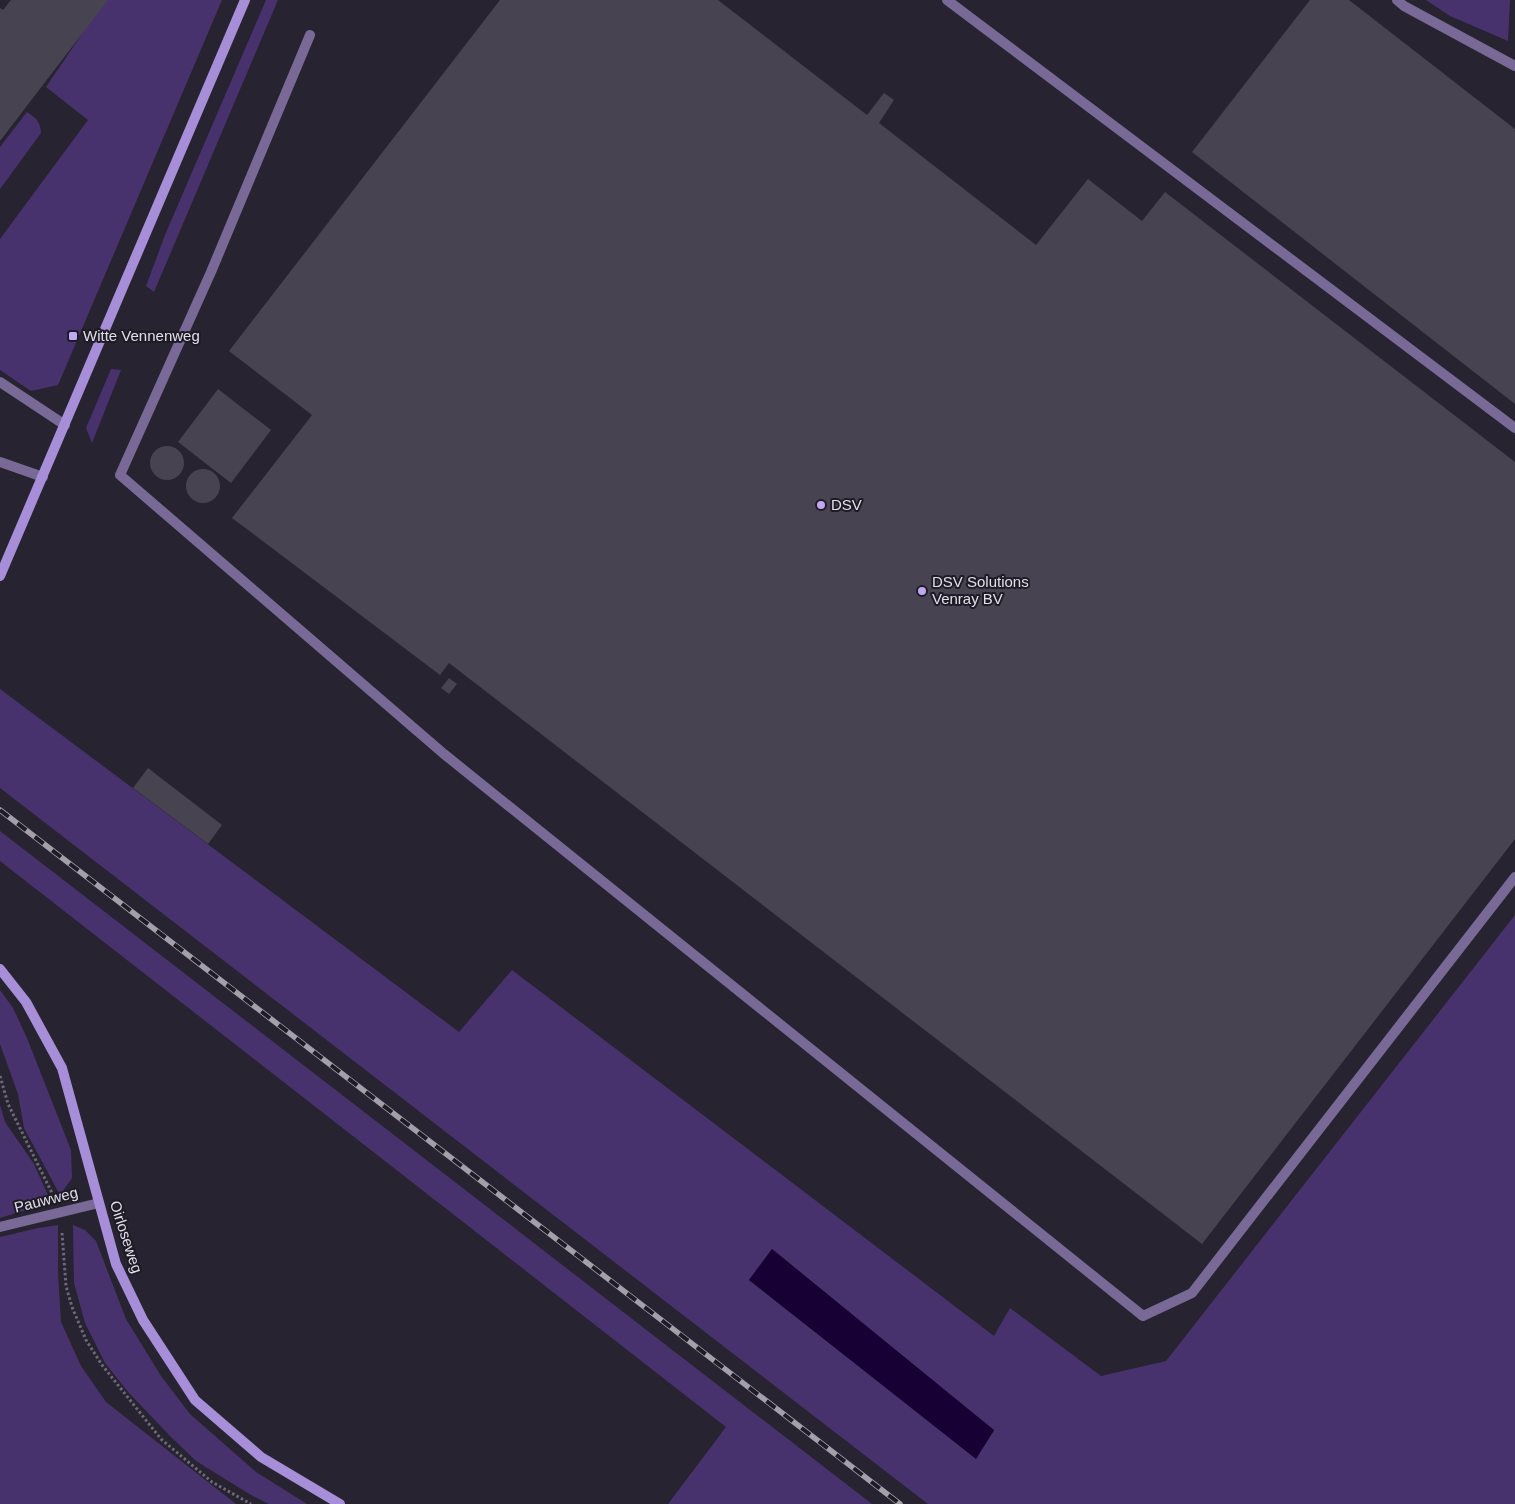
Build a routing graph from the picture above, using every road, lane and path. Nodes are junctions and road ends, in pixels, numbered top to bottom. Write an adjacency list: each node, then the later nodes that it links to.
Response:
1 (245, 0): 7 (street)
2 (947, 0): 8 (street)
3 (1397, 0): 5 (street)
4 (310, 35): 12 (street)
5 (1515, 66)
6 (0, 382): 7 (street)
7 (65, 425): 10 (street)
8 (1515, 428)
9 (0, 462): 10 (street)
10 (43, 477): 11 (street)
11 (0, 576)
12 (1515, 877)
13 (0, 969): 15 (street, Oirloseweg)
14 (0, 1076): 16 (path)
15 (99, 1203): 16 (street, Pauwweg); 19 (street, Oirloseweg)
16 (60, 1211): 17 (street, Pauwweg); 18 (path)
17 (0, 1227)
18 (251, 1504)
19 (340, 1504)

